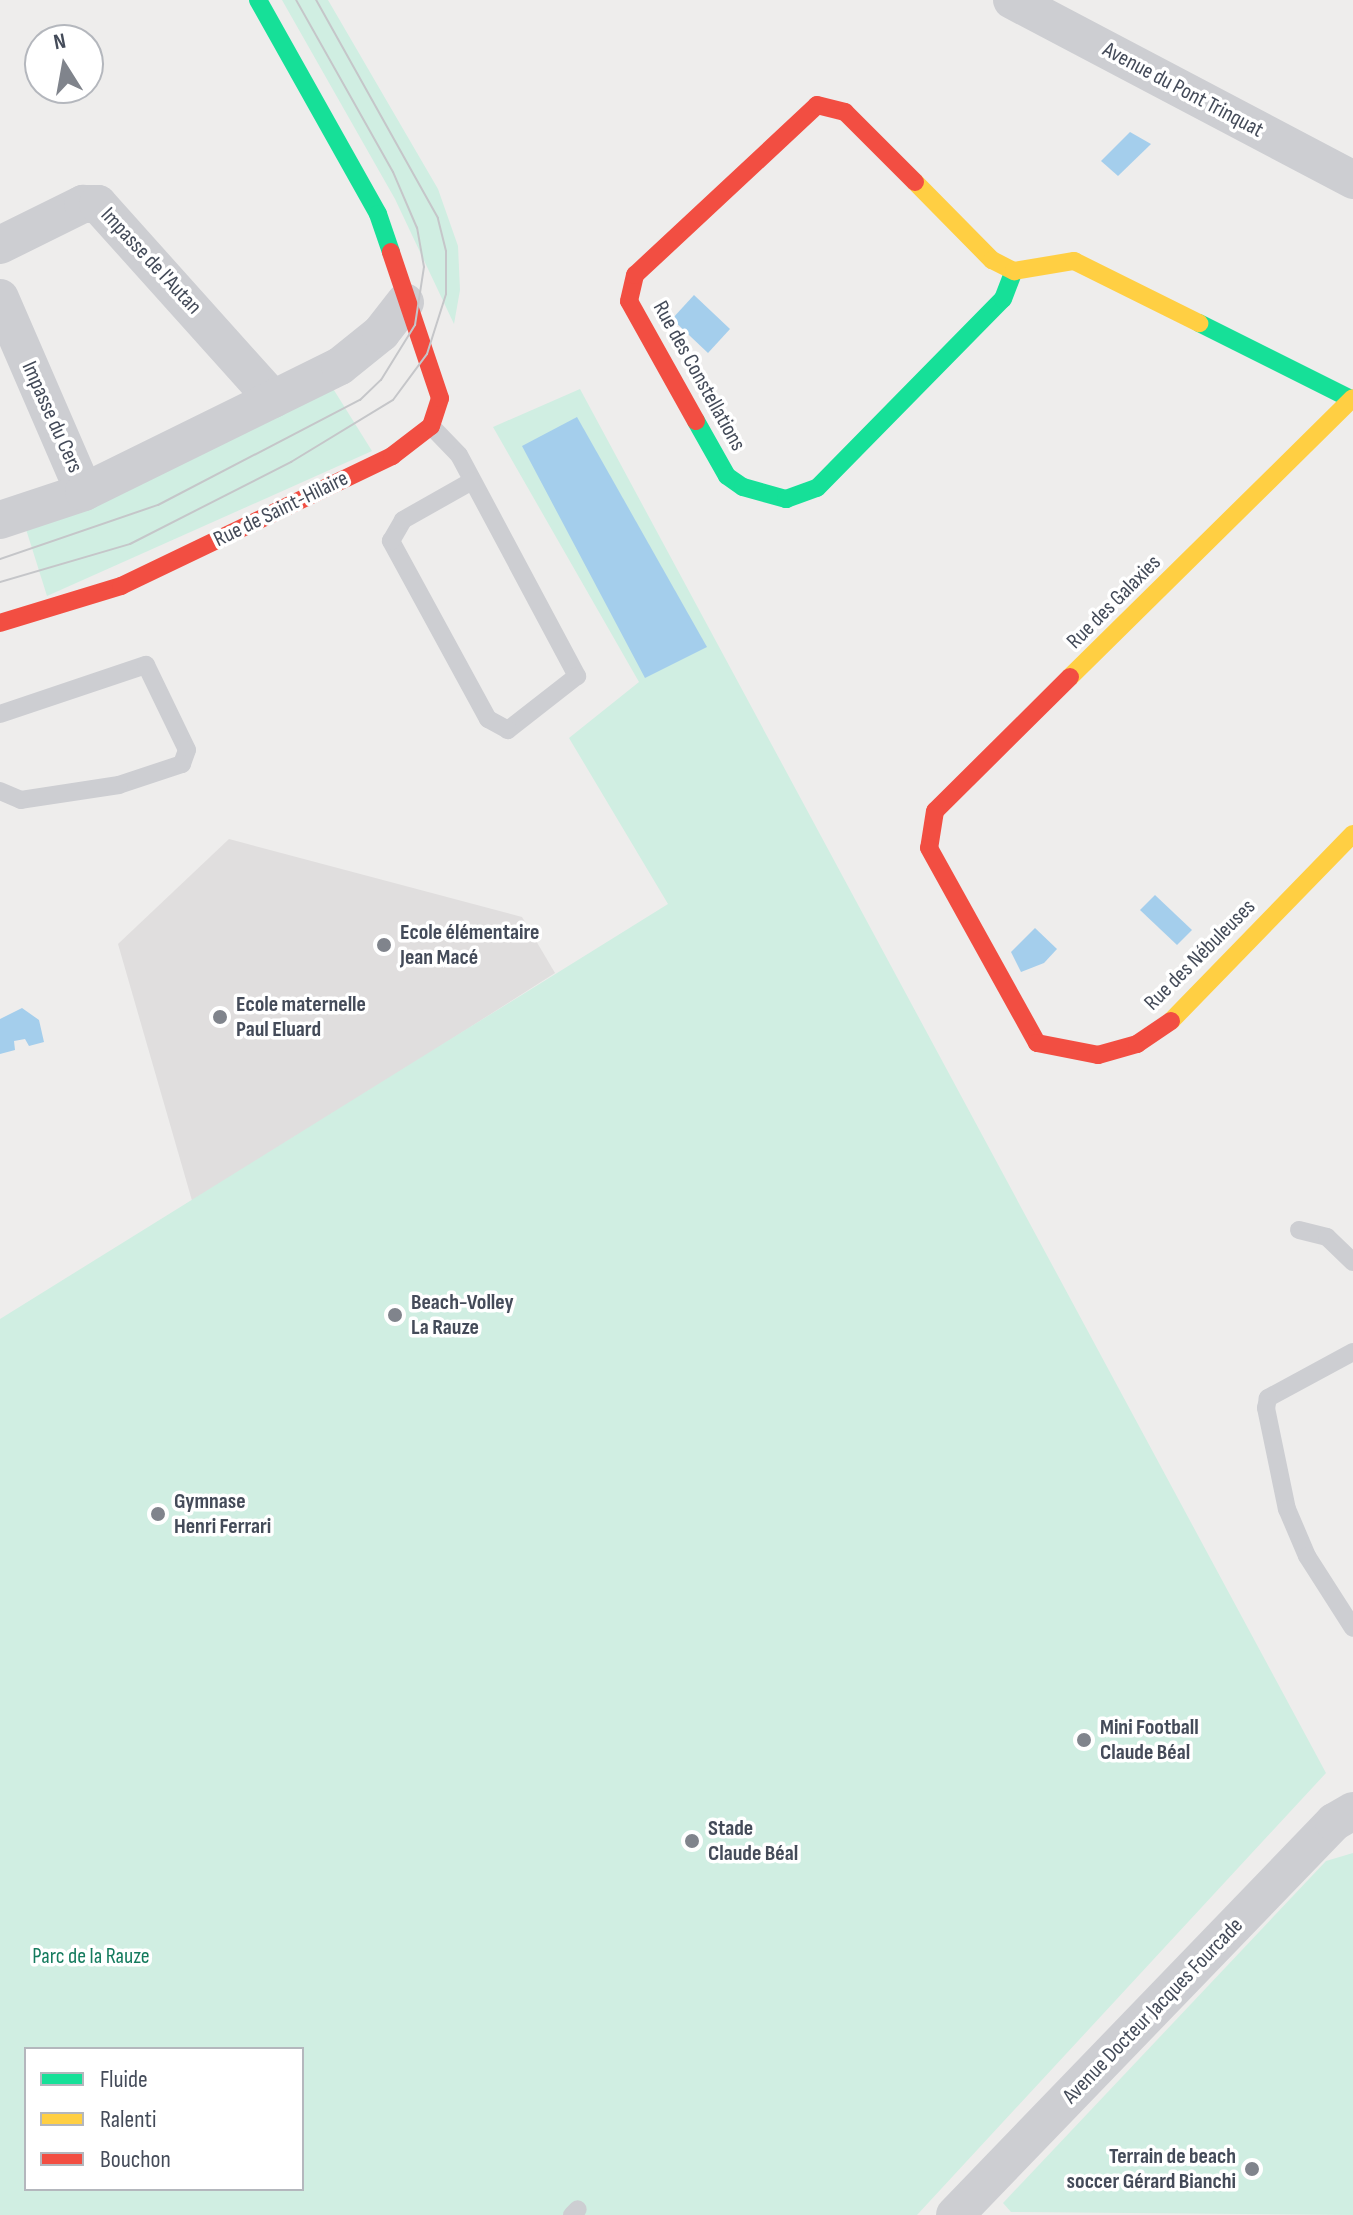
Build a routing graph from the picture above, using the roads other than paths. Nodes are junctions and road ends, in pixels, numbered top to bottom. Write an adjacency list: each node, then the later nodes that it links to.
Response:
1 (258, 0): 7 (street)
2 (1012, 0): 3 (street, Avenue du Pont Trinquat)
3 (1353, 180)
4 (0, 245): 8 (street, Impasse de l'Autan)
5 (1014, 271): 5 (street, Rue des Constellations); 9 (street)
6 (0, 298): 12 (street, Impasse du Cers)
7 (405, 302): 8 (street); 10 (street)
8 (273, 399): 12 (street)
9 (1353, 399): 18 (street, Rue des Galaxies)
10 (431, 426): 11 (lane); 14 (street, Rue de Saint-Hilaire)
11 (472, 481): 11 (lane)
12 (84, 492): 13 (street)
13 (0, 520)
14 (0, 623)
15 (0, 714): 16 (lane)
16 (0, 791)
17 (1353, 834): 18 (street, Rue des Nébuleuses)
18 (929, 848)
19 (1299, 1230): 20 (lane)
20 (1353, 1262)
21 (1353, 1352): 22 (lane)
22 (1353, 1628)
23 (1353, 1811): 24 (street, Avenue Docteur Jacques Fourcade)
24 (955, 2215)

